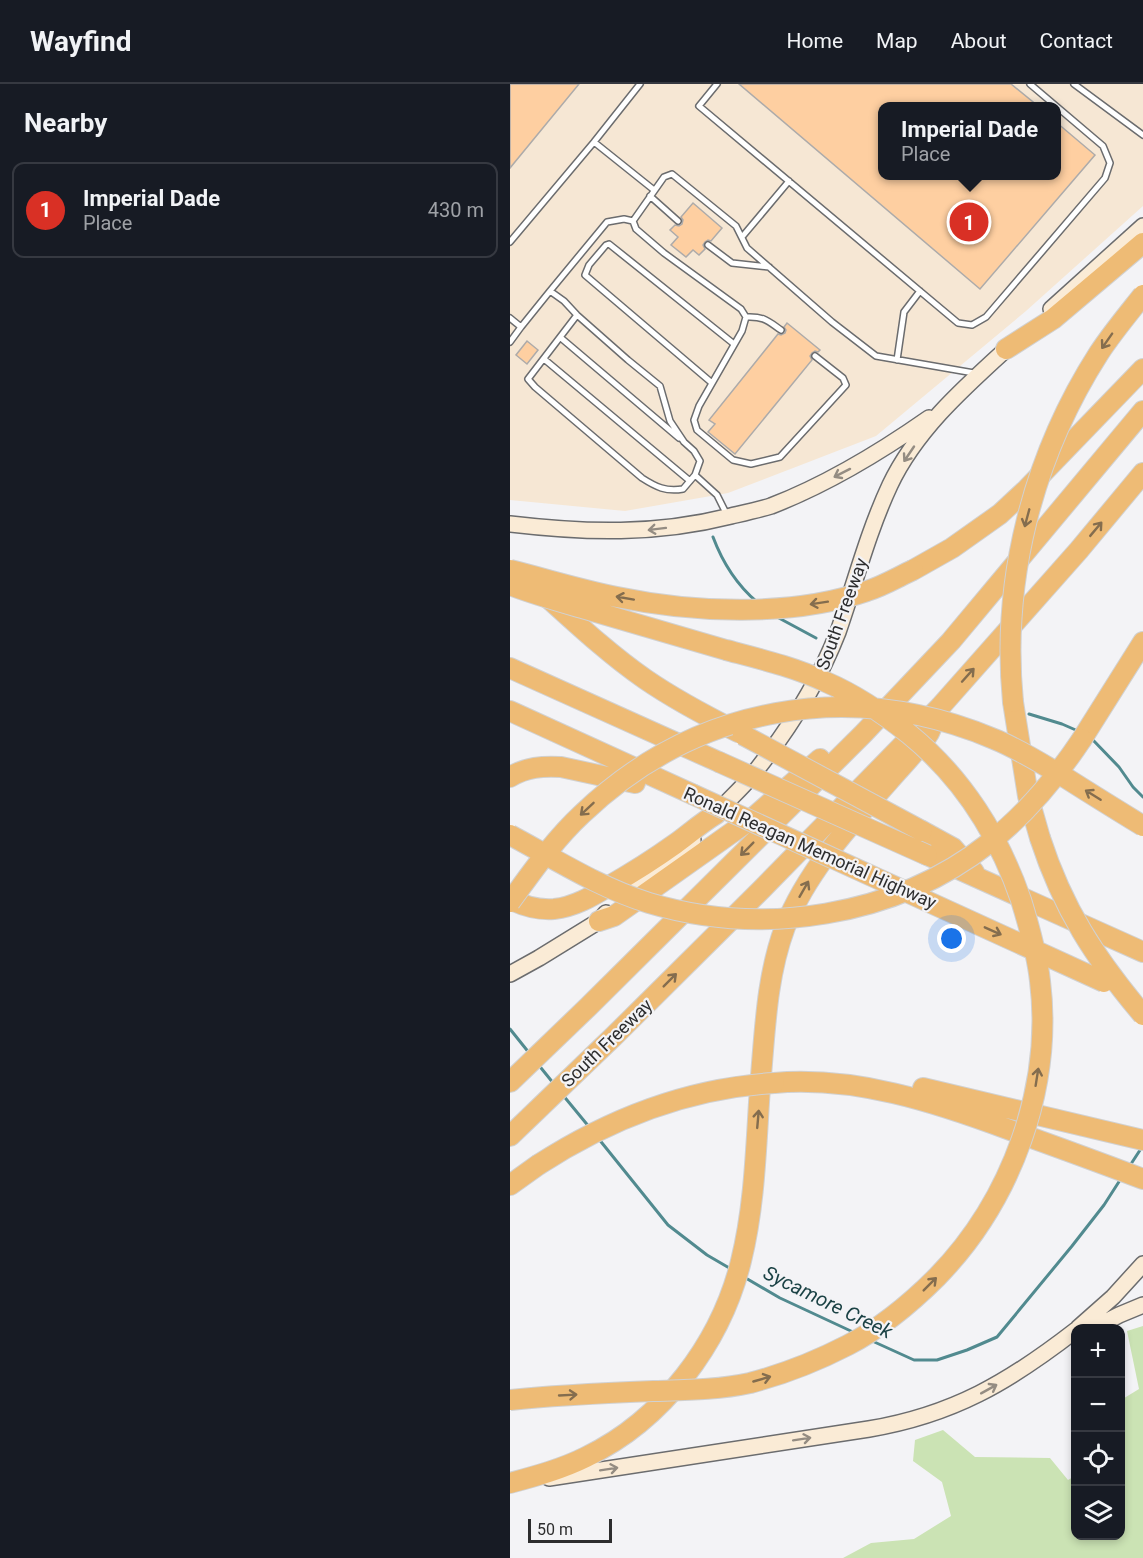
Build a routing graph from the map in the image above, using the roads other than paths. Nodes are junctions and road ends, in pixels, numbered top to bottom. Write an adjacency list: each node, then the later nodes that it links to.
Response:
1 (640, 84): 8 (lane)
2 (717, 84): 9 (lane)
3 (1030, 84): 5 (lane)
4 (1074, 84): 7 (lane)
5 (1051, 102)
6 (1061, 110): 20 (lane)
7 (1143, 135)
8 (594, 142): 10 (lane); 15 (lane)
9 (789, 181): 14 (lane); 20 (lane)
10 (652, 193): 11 (lane); 12 (lane); 14 (lane)
11 (633, 221): 19 (lane); 23 (lane)
12 (678, 221)
13 (1143, 226): 30 (main road, South Freeway)
14 (742, 237): 18 (lane)
15 (510, 242)
16 (1143, 243): 30 (highway)
17 (708, 245): 18 (lane)
18 (770, 267): 33 (lane)
19 (550, 291): 22 (lane); 25 (lane)
20 (920, 291): 33 (lane)
21 (1143, 295): 64 (highway, one-way to 64, bridge)
22 (577, 315): 27 (lane); 39 (lane)
23 (746, 317): 26 (lane); 29 (lane)
24 (510, 318): 25 (lane)
25 (521, 327): 28 (lane)
26 (782, 330)
27 (561, 338): 32 (lane); 39 (lane)
28 (510, 342)
29 (734, 344): 36 (lane); 36 (lane)
30 (1006, 349): 35 (main road, South Freeway)
31 (815, 356): 36 (lane)
32 (544, 359): 42 (lane); 42 (lane)
33 (897, 360): 35 (lane)
34 (1143, 369): 45 (highway, one-way to 45, bridge)
35 (979, 374): 37 (main road, South Freeway)
36 (712, 383)
37 (944, 407): 43 (main road, one-way to 43); 54 (main road, South Freeway, one-way to 54)
38 (1143, 411): 51 (highway)
39 (684, 442): 41 (lane)
40 (1143, 473): 49 (highway, South Freeway, one-way to 40)
41 (695, 475): 42 (lane); 43 (lane)
42 (690, 481)
43 (727, 517): 44 (main road, one-way to 44)
44 (510, 524)
45 (510, 570): 57 (highway, bridge)
46 (510, 585): 78 (highway, one-way to 46, bridge)
47 (1143, 642): 56 (highway, bridge)
48 (510, 668): 57 (highway, bridge)
49 (940, 707): 67 (highway, South Freeway, one-way to 49); 79 (highway, one-way to 49)
50 (510, 711): 53 (highway, Ronald Reagan Memorial Highway)
51 (863, 734): 59 (highway); 65 (highway, one-way to 65)
52 (510, 777): 53 (highway)
53 (692, 794): 62 (highway, Ronald Reagan Memorial Highway, one-way to 62, bridge)
54 (716, 814): 58 (highway); 59 (main road, South Freeway)
55 (1143, 826): 58 (highway, one-way to 58, bridge)
56 (510, 836)
57 (980, 878): 60 (highway, bridge)
58 (510, 900)
59 (599, 921): 61 (main road, South Freeway)
60 (1143, 951)
61 (510, 974)
62 (1104, 982): 63 (highway, Ronald Reagan Memorial Highway, bridge); 64 (highway, bridge)
63 (1143, 999)
64 (1143, 1013)
65 (510, 1082)
66 (831, 1083): 68 (highway); 69 (highway); 70 (highway, bridge)
67 (513, 1134)
68 (1143, 1140)
69 (1143, 1179)
70 (510, 1185)
71 (1143, 1264): 73 (main road)
72 (1143, 1305): 74 (main road)
73 (1083, 1324)
74 (1103, 1324)
75 (1071, 1333): 77 (main road)
76 (1071, 1342): 77 (main road)
77 (1017, 1373): 79 (main road, one-way to 77)
78 (510, 1400)
79 (510, 1484)

